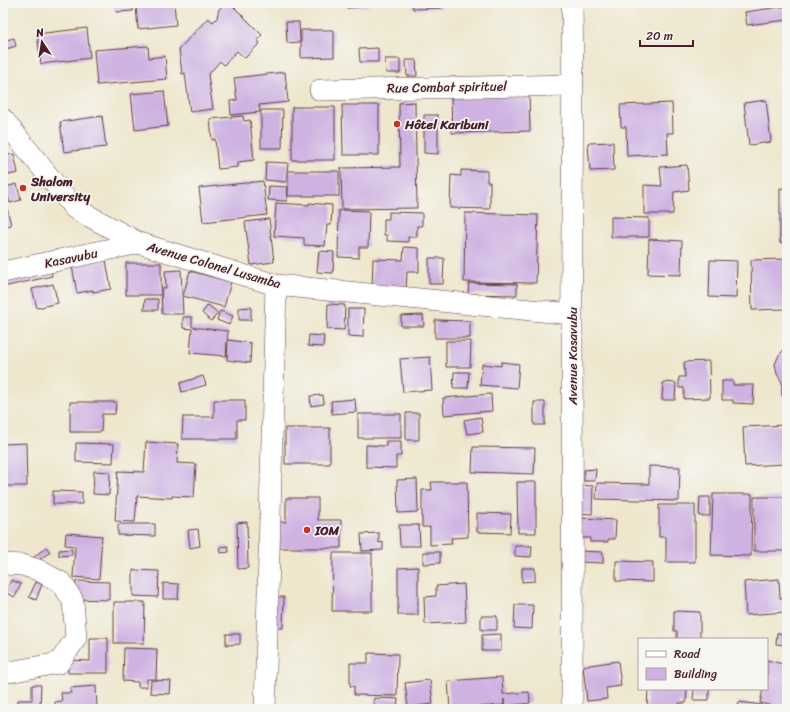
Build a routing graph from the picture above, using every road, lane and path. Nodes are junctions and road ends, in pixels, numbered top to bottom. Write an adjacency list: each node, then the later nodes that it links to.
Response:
1 (572, 3): 2 (street, Avenue Kasavubu)
2 (573, 85): 3 (street, Rue Combat spirituel); 8 (street, Avenue Kasavubu)
3 (320, 90)
4 (3, 119): 5 (street, Avenue Colonel Lusamba)
5 (139, 244): 6 (street, Kasavubu); 7 (street, Avenue Colonel Lusamba)
6 (3, 272)
7 (276, 285): 8 (street, Avenue Colonel Lusamba); 11 (street)
8 (572, 314): 12 (street, Avenue Kasavubu)
9 (3, 564): 10 (street)
10 (3, 673)
11 (264, 709)
12 (572, 709)

